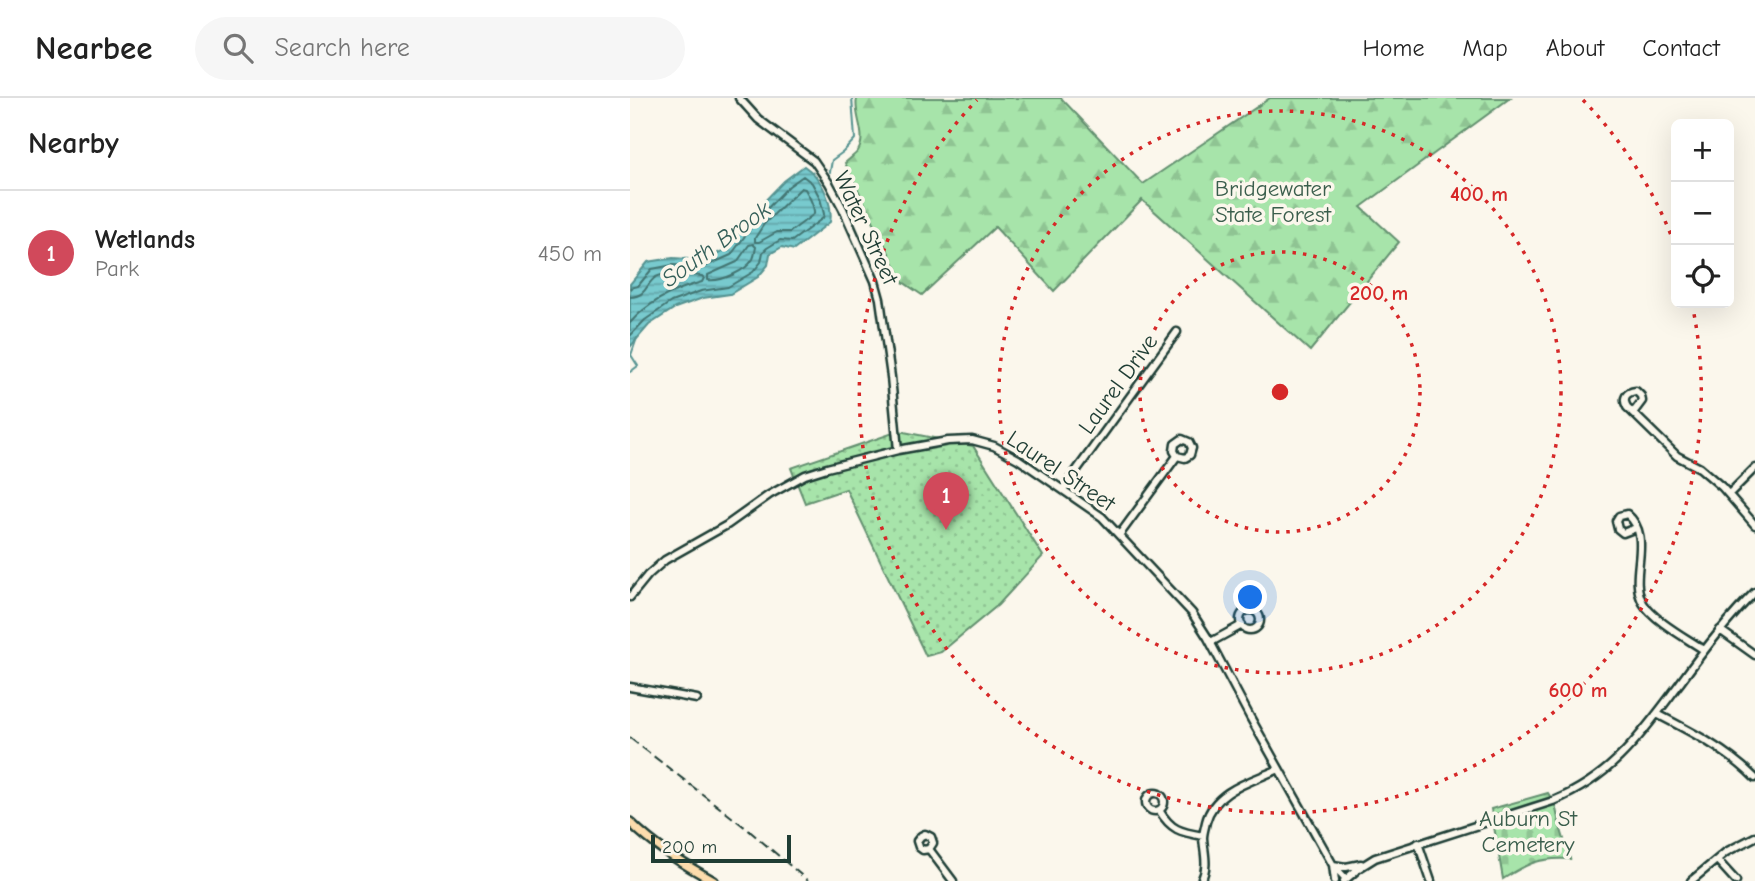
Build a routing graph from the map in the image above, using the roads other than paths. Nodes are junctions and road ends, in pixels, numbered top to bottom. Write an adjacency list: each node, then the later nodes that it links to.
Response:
1 (739, 98): 4 (street, Water Street)
2 (1177, 332): 7 (street, Laurel Drive)
3 (1633, 413): 8 (street)
4 (898, 450): 7 (street, Laurel Street); 13 (street, Laurel Street)
5 (1177, 456): 11 (street)
6 (1755, 468): 8 (street)
7 (1063, 489): 11 (street, Laurel Street)
8 (1729, 494): 9 (street)
9 (1755, 525)
10 (1636, 528): 17 (street)
11 (1120, 534): 16 (street, Laurel Street)
12 (1755, 592): 15 (street)
13 (630, 597)
14 (1242, 625): 16 (street)
15 (1720, 630): 17 (street); 18 (street)
16 (1211, 642): 22 (street, Laurel Street)
17 (1704, 650): 21 (street)
18 (1755, 655)
19 (630, 687): 20 (street)
20 (697, 699)
21 (1657, 714): 23 (street); 28 (street)
22 (1279, 769): 26 (street); 32 (street, Laurel Street)
23 (1755, 778)
24 (1159, 810): 26 (street)
25 (630, 822): 34 (main road)
26 (1203, 836): 36 (street)
27 (1755, 837): 30 (street)
28 (1418, 843): 31 (street); 38 (street)
29 (929, 849): 35 (street)
30 (1717, 860): 39 (street); 40 (street)
31 (1370, 861): 32 (street); 33 (street)
32 (1332, 864): 33 (street, Laurel Street); 37 (street, Laurel Street)
33 (1345, 880)
34 (714, 881)
35 (953, 881)
36 (1201, 881)
37 (1335, 881)
38 (1431, 881)
39 (1690, 881)
40 (1736, 881)

